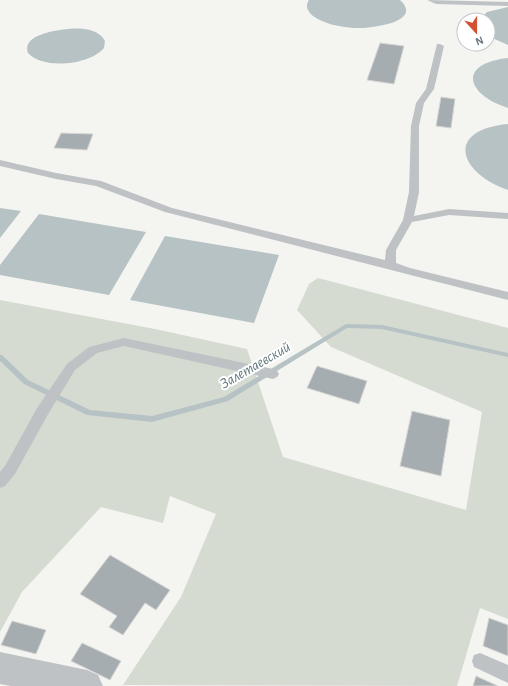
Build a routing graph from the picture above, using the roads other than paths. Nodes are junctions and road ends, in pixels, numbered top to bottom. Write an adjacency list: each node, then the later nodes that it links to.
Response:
1 (430, 0): 2 (lane)
2 (508, 4)
3 (440, 46): 6 (lane)
4 (0, 163): 7 (lane)
5 (508, 216): 6 (lane)
6 (408, 220): 7 (lane)
7 (390, 265): 8 (lane)
8 (508, 296)
9 (273, 374): 10 (lane)
10 (0, 482)
11 (480, 661): 13 (lane)
12 (0, 668): 14 (street)
13 (508, 674)
14 (88, 686)

